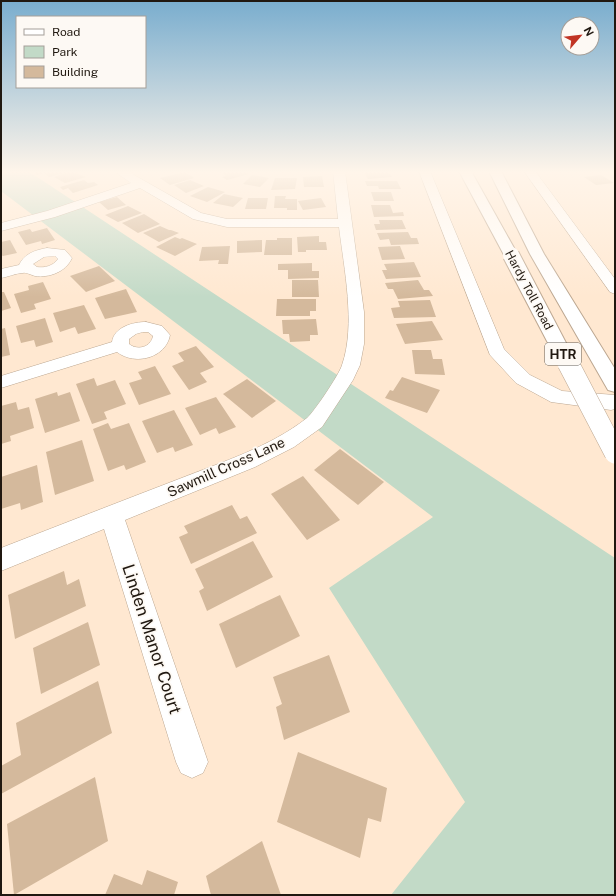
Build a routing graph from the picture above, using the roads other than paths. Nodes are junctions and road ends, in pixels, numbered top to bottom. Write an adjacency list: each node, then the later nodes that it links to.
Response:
1 (54, 213): 11 (street)
2 (191, 213): 8 (street)
3 (343, 213): 10 (street, Sawmill Cross Lane)
4 (441, 213): 18 (street)
5 (488, 213): 19 (highway, Hardy Toll Road / HTR, bridge)
6 (517, 213): 17 (highway, Hardy Toll Road / HTR)
7 (559, 213): 14 (street)
8 (207, 218): 9 (street); 9 (street)
9 (240, 223): 10 (street)
10 (344, 223): 20 (street, Sawmill Cross Lane)
11 (1, 227)
12 (27, 267): 13 (street)
13 (1, 274)
14 (615, 289)
15 (120, 345): 16 (street)
16 (1, 382)
17 (615, 385)
18 (615, 402)
19 (615, 453)
20 (112, 516): 21 (street, Sawmill Cross Lane); 22 (street, Linden Manor Court)
21 (1, 560)
22 (192, 762)

